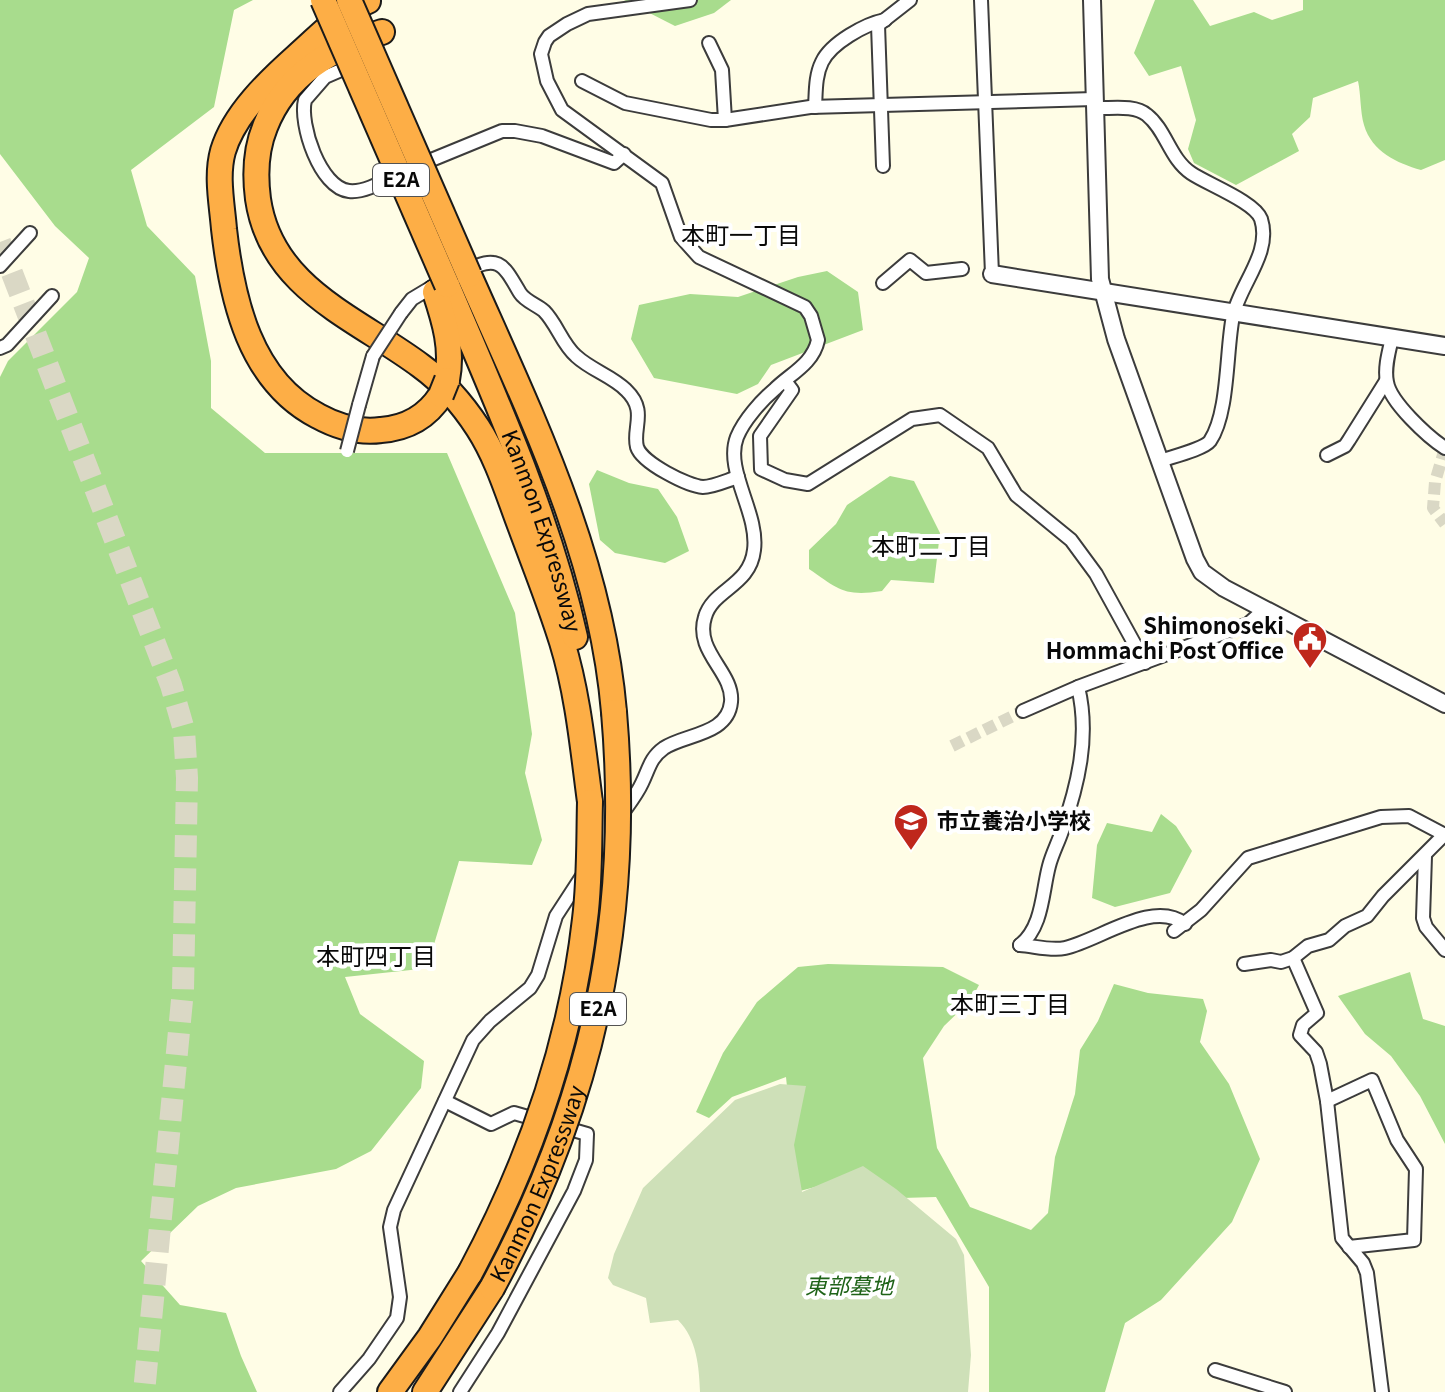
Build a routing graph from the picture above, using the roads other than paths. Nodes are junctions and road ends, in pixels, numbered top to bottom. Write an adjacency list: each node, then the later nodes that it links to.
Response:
1 (323, 0): 23 (highway, bridge)
2 (349, 0): 23 (highway, Kanmon Expressway / E2A, bridge)
3 (690, 0): 17 (street)
4 (910, 0): 8 (street)
5 (981, 0): 12 (street)
6 (1092, 0): 13 (street)
7 (368, 1): 23 (highway)
8 (885, 20): 14 (street); 15 (street)
9 (385, 42): 17 (street); 43 (highway)
10 (709, 43): 16 (street)
11 (582, 81): 16 (street)
12 (985, 102): 13 (street); 14 (street); 22 (street)
13 (1094, 104): 25 (street); 27 (street)
14 (881, 106): 15 (street); 18 (street)
15 (815, 107): 16 (street)
16 (725, 120)
17 (624, 154): 32 (street)
18 (883, 166)
19 (30, 233): 20 (street)
20 (0, 266)
21 (962, 269): 24 (street)
22 (992, 274): 25 (street)
23 (450, 283): 43 (highway, Kanmon Expressway / E2A); 55 (highway, Kanmon Expressway / E2A, bridge)
24 (883, 283)
25 (1103, 291): 27 (street); 36 (street)
26 (52, 296): 30 (street)
27 (1233, 313): 28 (street); 36 (street)
28 (1392, 338): 29 (street); 31 (street)
29 (1445, 346)
30 (0, 348)
31 (1386, 381): 33 (street); 35 (street)
32 (786, 382): 37 (street); 39 (street)
33 (1445, 448)
34 (347, 451): 37 (street, bridge)
35 (1327, 455)
36 (1160, 461): 38 (street)
37 (738, 477): 49 (street)
38 (1265, 609): 39 (street); 41 (street)
39 (1145, 663): 40 (street)
40 (1078, 687): 42 (street); 44 (street)
41 (1445, 704)
42 (1023, 711)
43 (590, 802): 54 (highway, Kanmon Expressway / E2A, bridge)
44 (1445, 834): 45 (street)
45 (1425, 856): 46 (street); 47 (street)
46 (1445, 950)
47 (1293, 958): 48 (street); 50 (street)
48 (1244, 964)
49 (445, 1101): 53 (street); 56 (street)
50 (1327, 1101): 51 (street); 51 (street)
51 (1349, 1247): 58 (street)
52 (1215, 1370): 57 (street)
53 (341, 1392)
54 (390, 1392)
55 (425, 1392)
56 (460, 1392)
57 (1285, 1392)
58 (1382, 1392)

